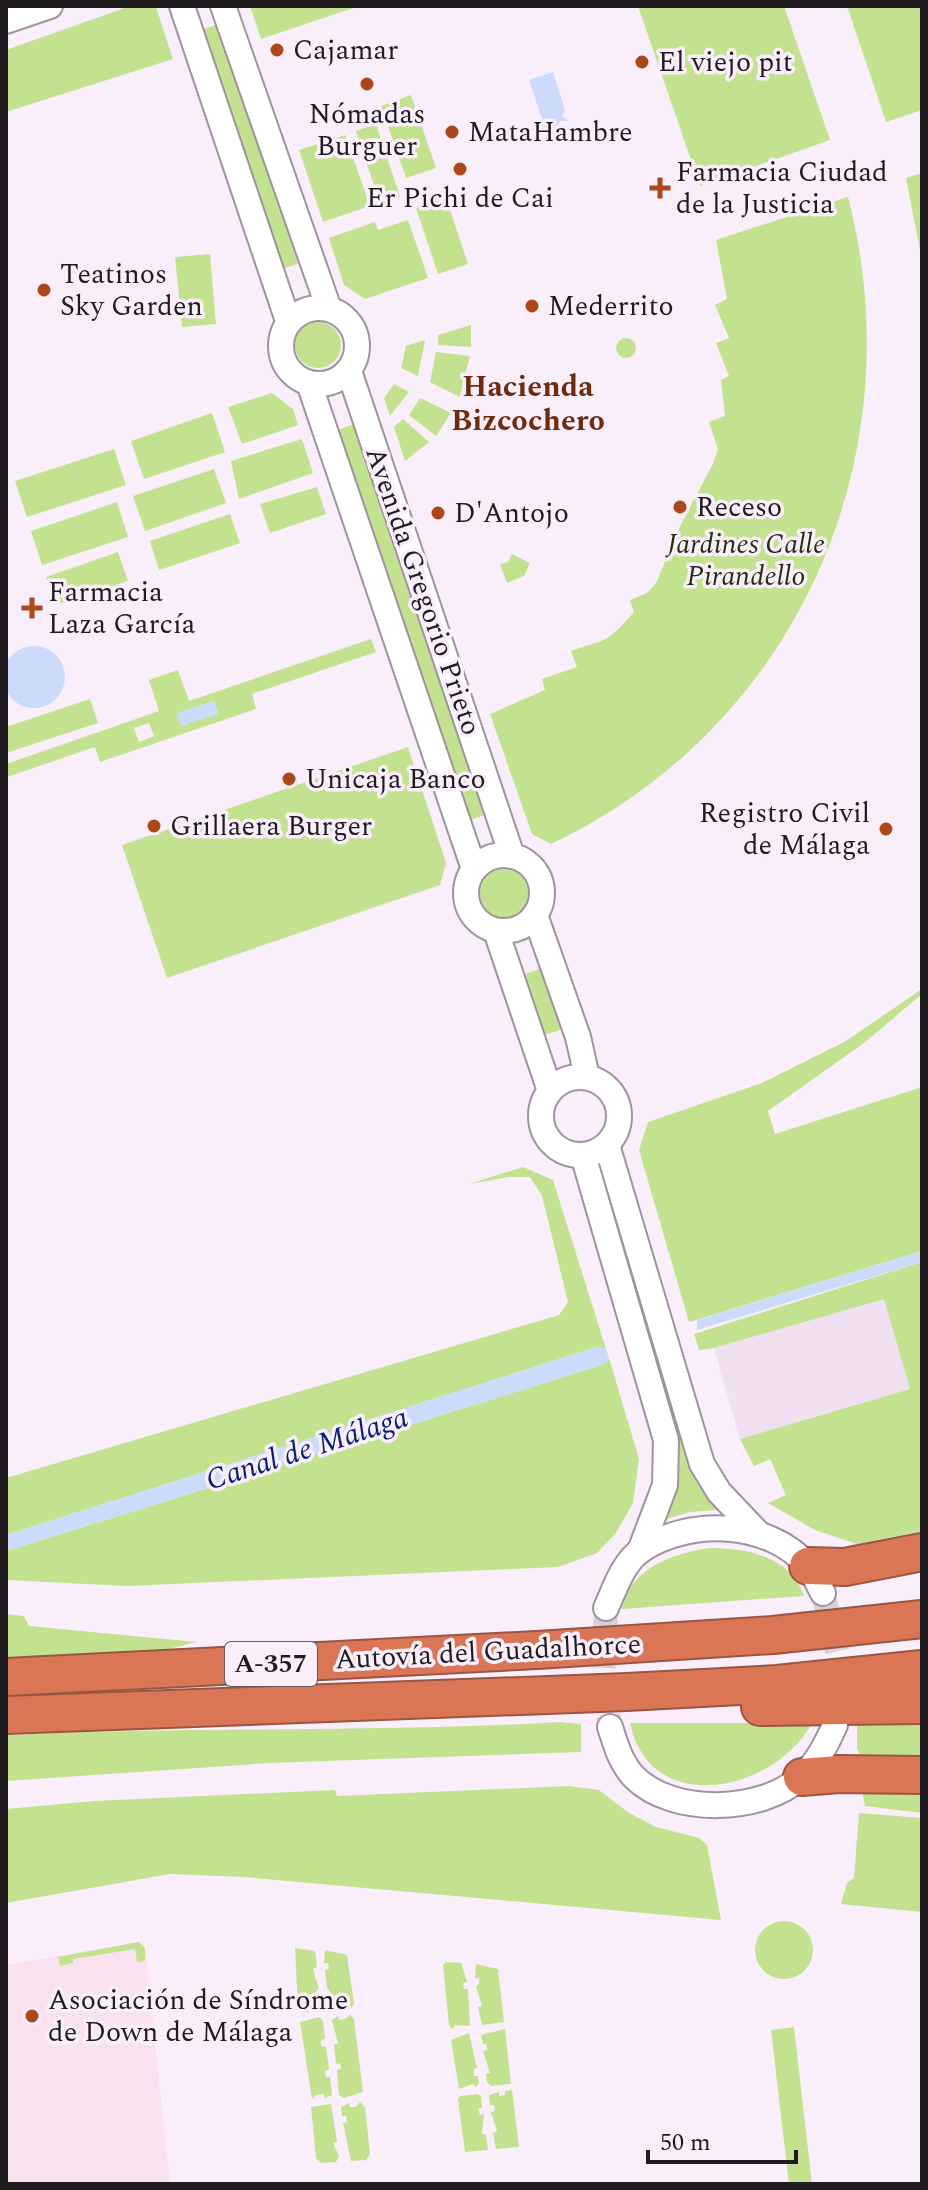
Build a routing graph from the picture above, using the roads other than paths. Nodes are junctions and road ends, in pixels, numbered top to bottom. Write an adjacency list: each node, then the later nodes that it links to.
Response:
1 (50, 6): 4 (street)
2 (182, 6): 6 (street)
3 (223, 6): 5 (street)
4 (6, 21)
5 (329, 309): 6 (street); 7 (street)
6 (288, 321): 8 (street)
7 (349, 371): 8 (street); 9 (street, Avenida Gregorio Prieto)
8 (310, 386): 10 (street, Avenida Gregorio Prieto)
9 (512, 856): 10 (street); 11 (street)
10 (474, 869): 12 (street)
11 (535, 915): 12 (street); 13 (street)
12 (496, 931): 14 (street)
13 (587, 1077): 14 (street); 15 (street)
14 (550, 1091): 16 (street)
15 (607, 1145): 16 (street); 17 (street)
16 (583, 1155): 18 (street)
17 (757, 1532): 18 (street); 20 (street)
18 (640, 1551): 21 (street)
19 (922, 1552): 20 (highway)
20 (815, 1579)
21 (606, 1608)
22 (922, 1619): 24 (highway, Autovía del Guadalhorce / A-357)
23 (922, 1669): 25 (highway, Autovía del Guadalhorce / A-357)
24 (6, 1677)
25 (520, 1697): 26 (highway); 27 (highway, Autovía del Guadalhorce / A-357)
26 (922, 1705)
27 (6, 1715)
28 (835, 1725): 31 (street)
29 (610, 1727): 31 (street)
30 (922, 1775): 31 (highway)
31 (802, 1777)

